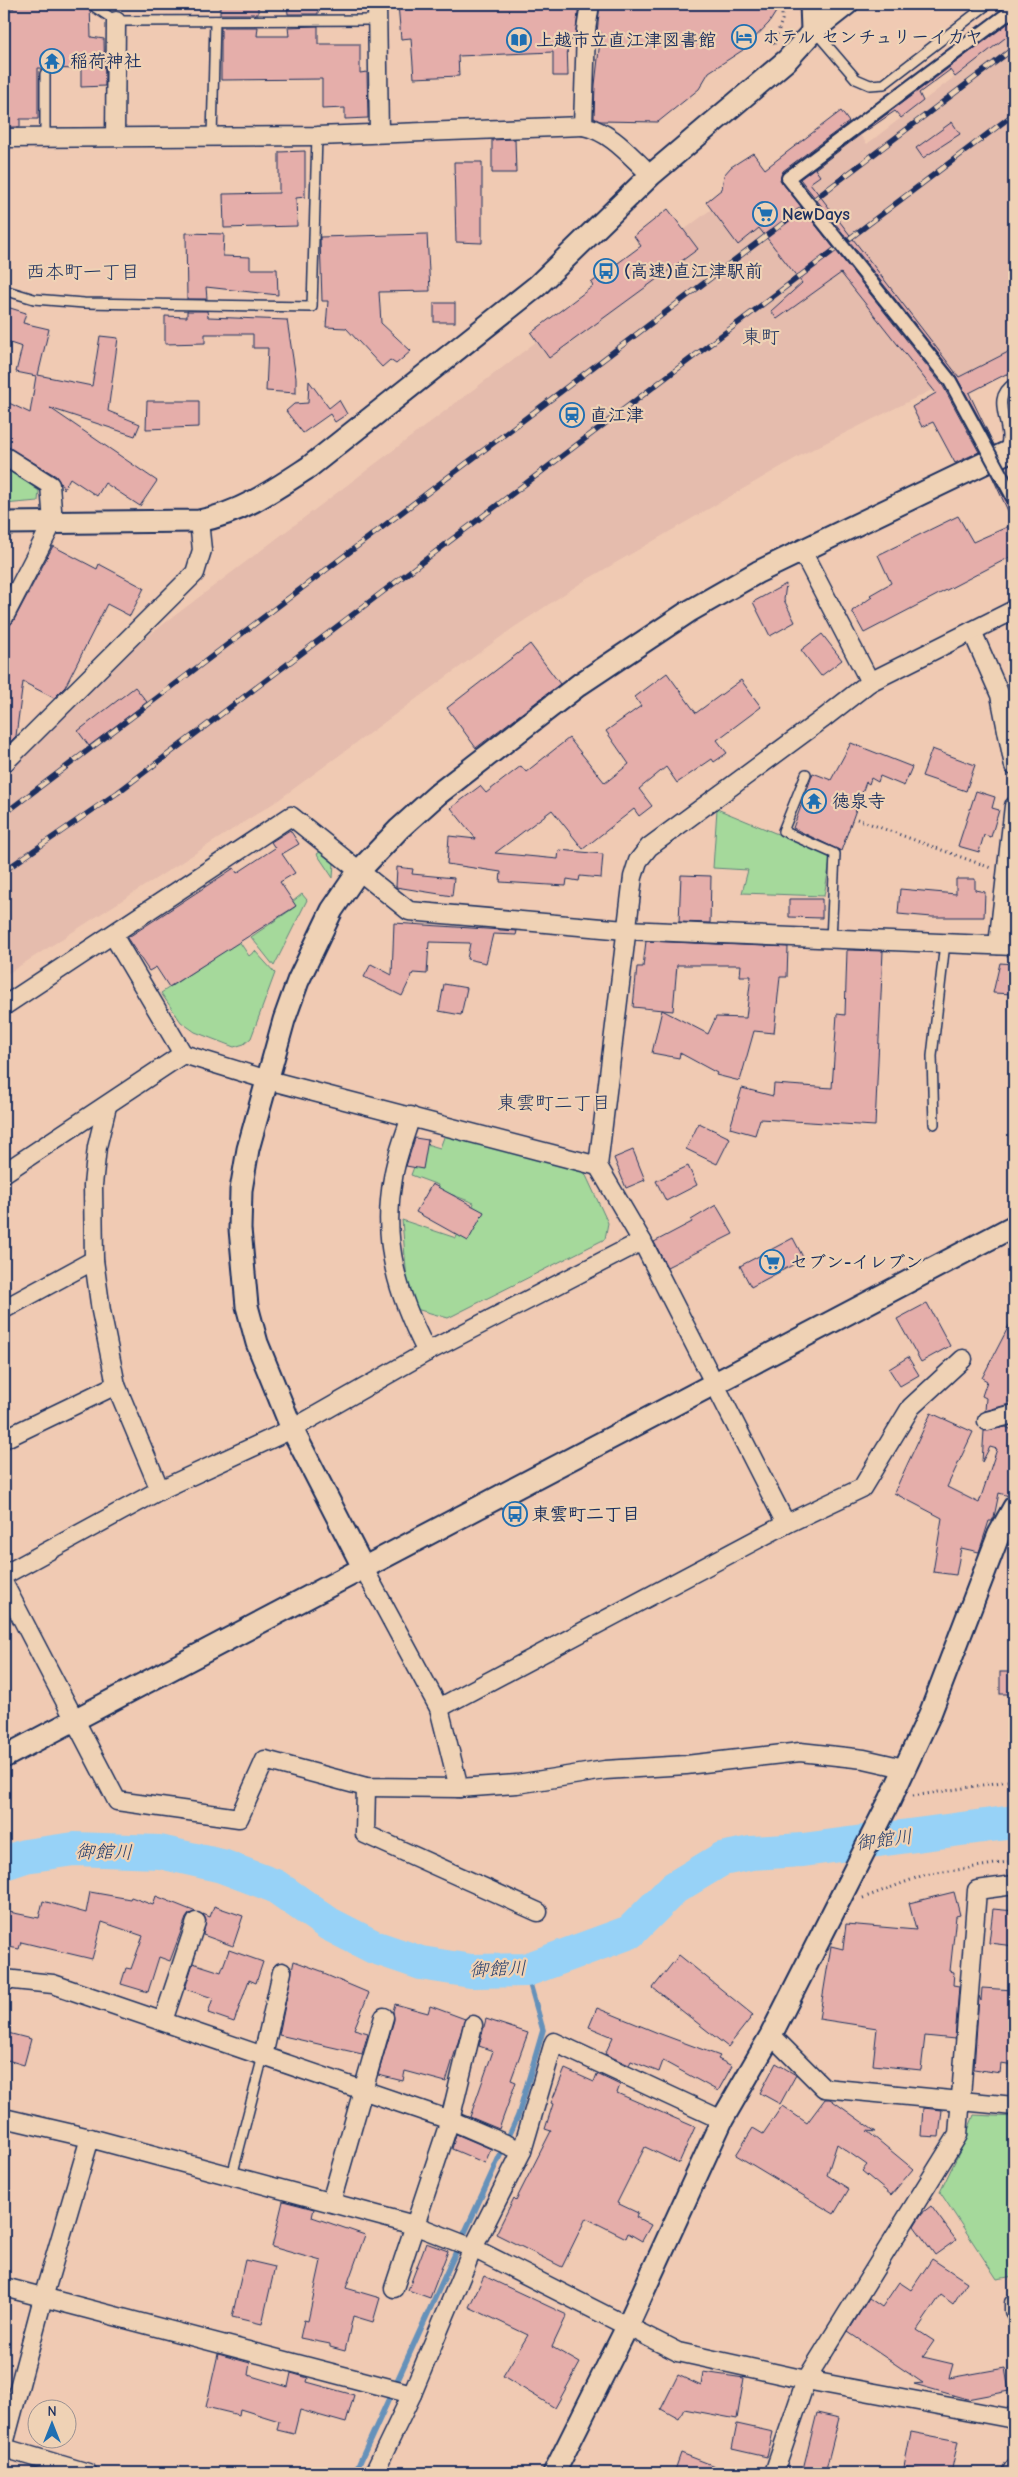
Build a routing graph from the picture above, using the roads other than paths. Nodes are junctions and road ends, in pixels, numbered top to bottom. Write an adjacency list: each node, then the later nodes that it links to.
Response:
1 (96, 4): 8 (lane)
2 (590, 4): 12 (street)
3 (813, 4): 10 (main road)
4 (848, 4): 10 (street)
5 (988, 4): 10 (lane)
6 (1014, 9): 26 (street, bridge)
7 (377, 12): 9 (lane); 13 (street)
8 (116, 21): 9 (lane); 15 (street)
9 (215, 21): 17 (lane)
10 (814, 30): 19 (street)
11 (45, 74): 14 (lane)
12 (583, 126): 13 (street); 19 (street)
13 (379, 133): 16 (street)
14 (45, 136): 15 (street); 18 (street)
15 (115, 136): 17 (street)
16 (317, 136): 17 (street); 20 (lane)
17 (212, 137)
18 (4, 138)
19 (651, 176): 27 (street)
20 (4, 290)
21 (1014, 383): 24 (lane)
22 (1014, 400): 23 (lane)
23 (1014, 423)
24 (1009, 452): 30 (street)
25 (4, 456): 28 (street)
26 (1014, 499)
27 (200, 521): 28 (street); 36 (street)
28 (53, 522): 29 (street); 32 (street)
29 (4, 523)
30 (802, 550): 34 (street); 40 (street)
31 (1014, 610): 33 (street)
32 (4, 617)
33 (972, 631): 34 (street); 35 (street)
34 (870, 682): 41 (street)
35 (1007, 693): 37 (street)
36 (4, 763)
37 (1014, 766)
38 (806, 774): 43 (lane)
39 (1014, 806): 45 (street)
40 (358, 872): 41 (street); 42 (street); 48 (street)
41 (625, 930): 43 (street); 52 (street)
42 (112, 936): 46 (street); 47 (street)
43 (831, 941): 44 (street)
44 (945, 943): 45 (street); 51 (lane)
45 (1006, 946)
46 (4, 1006)
47 (183, 1054): 48 (street); 49 (street)
48 (268, 1080): 50 (street); 64 (street)
49 (108, 1106): 53 (street); 56 (street)
50 (411, 1116): 52 (street); 58 (street)
51 (934, 1124)
52 (598, 1166): 55 (street)
53 (4, 1173)
54 (1014, 1226): 61 (street)
55 (642, 1241): 58 (street); 61 (street)
56 (94, 1260): 57 (street); 60 (street)
57 (4, 1309)
58 (427, 1352): 64 (street)
59 (963, 1359): 68 (street)
60 (116, 1385): 65 (street); 66 (street)
61 (714, 1385): 68 (street); 69 (street)
62 (1014, 1414): 63 (street)
63 (987, 1422)
64 (292, 1429): 66 (street); 69 (street)
65 (4, 1439)
66 (160, 1490): 70 (street)
67 (1014, 1507): 75 (street)
68 (786, 1524): 72 (street)
69 (363, 1567): 72 (street); 73 (street)
70 (4, 1575)
71 (4, 1584): 73 (street)
72 (439, 1708): 77 (street)
73 (74, 1721): 74 (street); 76 (street)
74 (4, 1757)
75 (904, 1768): 77 (street); 86 (street)
76 (366, 1787): 77 (street); 79 (street)
77 (459, 1788)
78 (1014, 1884): 89 (street)
79 (538, 1912)
80 (196, 1922): 84 (street)
81 (282, 1972): 87 (street)
82 (4, 1979): 84 (street)
83 (384, 2017): 88 (street)
84 (163, 2021): 87 (street)
85 (473, 2025): 92 (street)
86 (771, 2036): 89 (street); 93 (street)
87 (263, 2056): 88 (street); 96 (lane)
88 (362, 2089): 92 (street); 97 (street)
89 (961, 2101): 90 (street); 106 (street)
90 (1014, 2106)
91 (4, 2118): 94 (street)
92 (450, 2120): 95 (street); 98 (street)
93 (722, 2120): 95 (street); 105 (street)
94 (90, 2138): 96 (street); 102 (street)
95 (522, 2152): 99 (street)
96 (232, 2176): 97 (street)
97 (331, 2202): 98 (street)
98 (414, 2225): 99 (street); 101 (street)
99 (472, 2248): 105 (street); 107 (street)
100 (4, 2287): 102 (street)
101 (394, 2288)
102 (43, 2298): 107 (street); 109 (street)
103 (1014, 2303): 104 (street)
104 (1014, 2311)
105 (628, 2327): 106 (street); 114 (street)
106 (806, 2380): 108 (street); 115 (street)
107 (412, 2394): 113 (street)
108 (1014, 2419)
109 (4, 2444)
110 (4, 2448): 112 (street)
111 (1014, 2468): 116 (street)
112 (88, 2473)
113 (374, 2473)
114 (554, 2473)
115 (774, 2473)
116 (1011, 2473)

